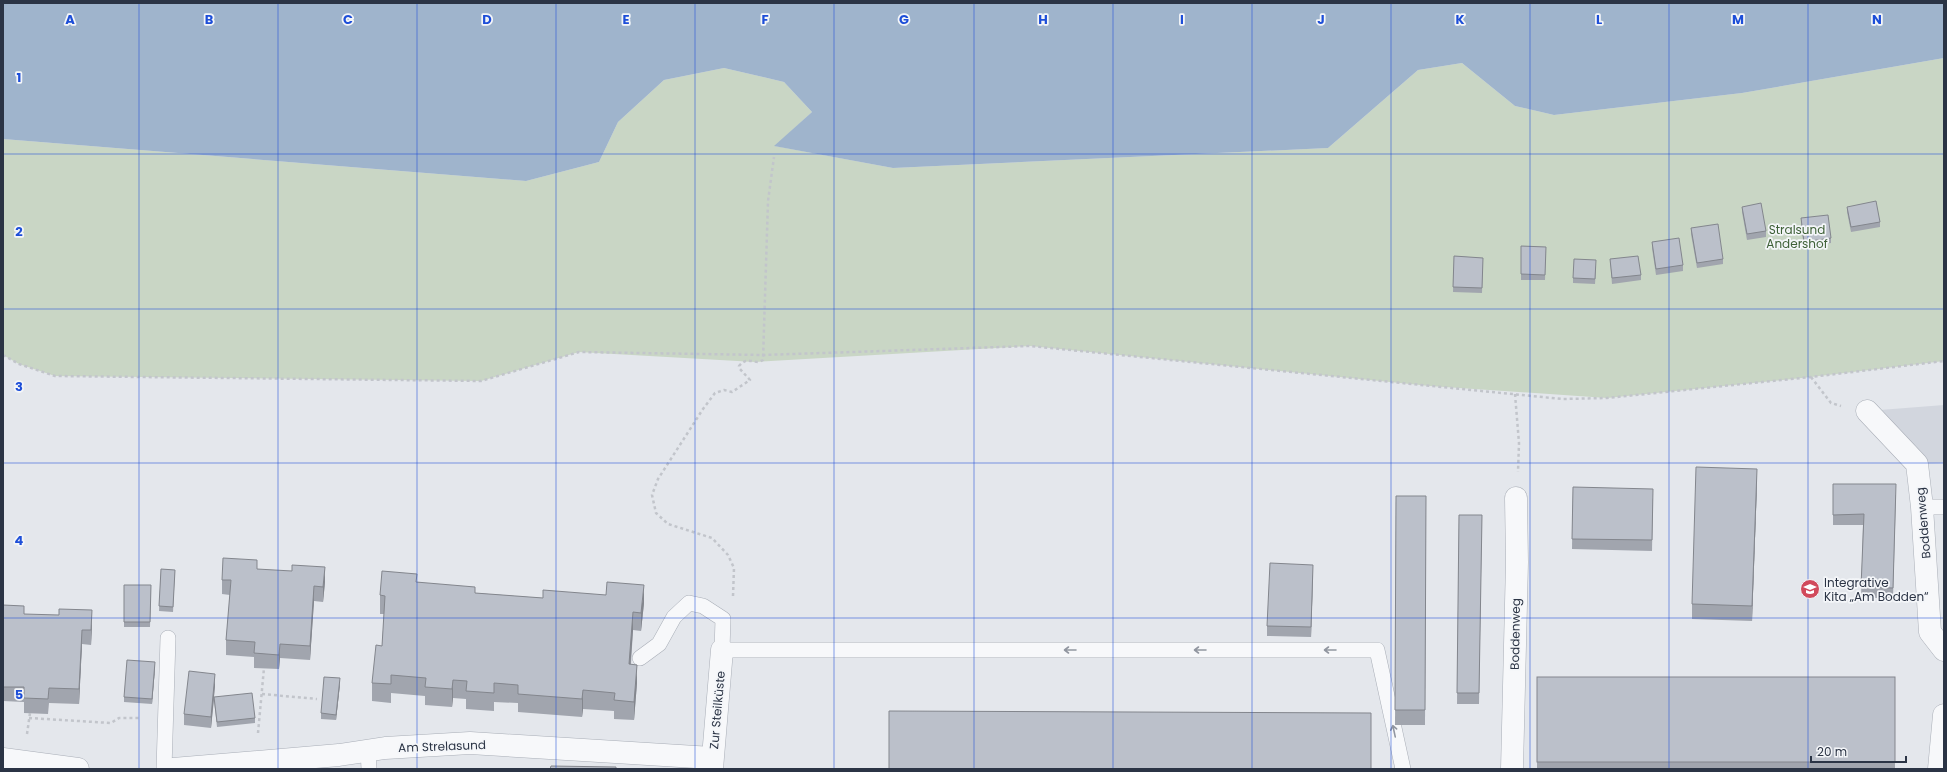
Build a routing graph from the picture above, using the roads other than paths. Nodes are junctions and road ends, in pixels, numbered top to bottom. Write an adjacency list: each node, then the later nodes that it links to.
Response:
1 (1867, 411): 3 (street, Boddenweg)
2 (1516, 498): 17 (street, Boddenweg)
3 (1922, 507): 4 (lane); 7 (street, Boddenweg)
4 (1944, 507)
5 (168, 638): 14 (lane)
6 (722, 650): 8 (lane); 12 (street, Zur Steilküste); 16 (lane, one-way to 6)
7 (1944, 650)
8 (640, 658)
9 (1944, 715): 18 (street)
10 (3, 759): 13 (street)
11 (369, 760): 12 (street, Am Strelasund); 15 (street, Am Strelasund)
12 (712, 764)
13 (78, 769)
14 (164, 769)
15 (173, 769)
16 (1403, 769)
17 (1512, 769)
18 (1939, 769)

